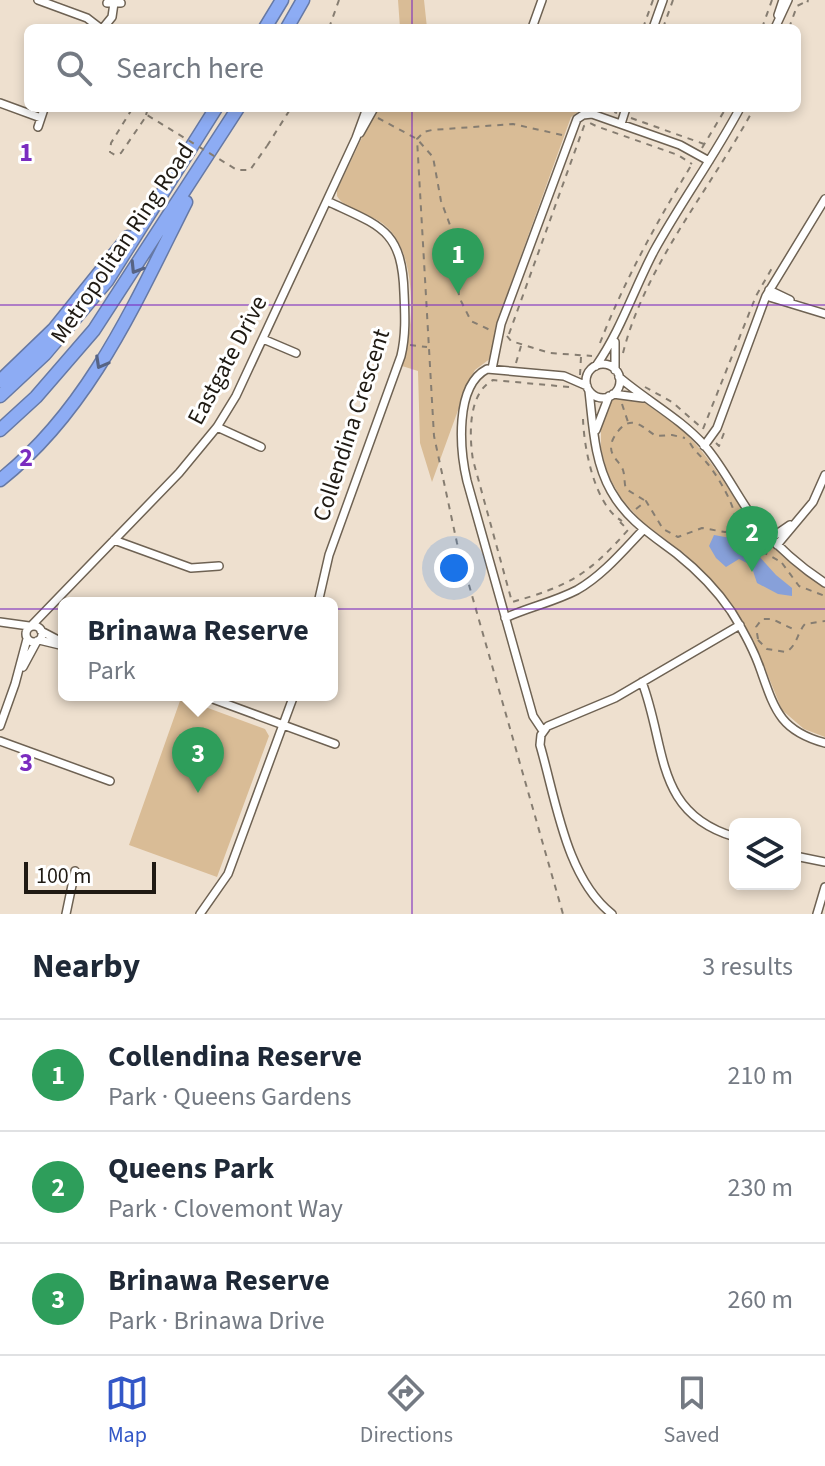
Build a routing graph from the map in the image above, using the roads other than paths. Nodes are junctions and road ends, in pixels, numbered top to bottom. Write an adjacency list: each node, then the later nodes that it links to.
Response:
1 (38, 0): 8 (street)
2 (282, 0): 10 (highway)
3 (303, 0): 11 (highway)
4 (542, 0): 12 (street)
5 (663, 0): 13 (street)
6 (785, 0): 14 (street)
7 (114, 3): 9 (street)
8 (96, 24)
9 (106, 24)
10 (267, 24)
11 (289, 24)
12 (533, 24)
13 (654, 24)
14 (777, 24)
15 (0, 103): 16 (street)
16 (24, 112)
17 (214, 112): 25 (highway, Metropolitan Ring Road)
18 (236, 112): 23 (highway, Metropolitan Ring Road)
19 (369, 112): 27 (street, Eastgate Drive)
20 (620, 112): 22 (street)
21 (738, 112): 24 (street)
22 (619, 123): 24 (street); 34 (street)
23 (215, 146): 43 (highway, Metropolitan Ring Road, one-way to 43); 48 (highway, one-way to 48)
24 (709, 161): 30 (street)
25 (165, 190): 37 (highway); 40 (highway, Metropolitan Ring Road)
26 (825, 199): 28 (street)
27 (327, 201): 31 (street, Eastgate Drive); 54 (street, Collendina Crescent)
28 (768, 293): 29 (street); 45 (street)
29 (825, 314)
30 (616, 336): 33 (street); 35 (street)
31 (263, 339): 32 (street); 42 (street, Eastgate Drive)
32 (296, 353)
33 (593, 368): 35 (street); 36 (street); 38 (street)
34 (496, 369): 36 (street); 56 (street)
35 (617, 374): 39 (street); 41 (street)
36 (564, 376): 38 (street)
37 (0, 381)
38 (588, 389): 39 (street); 44 (street)
39 (611, 395): 41 (street); 44 (street)
40 (0, 396)
41 (645, 398): 45 (street)
42 (217, 427): 46 (street); 50 (street, Eastgate Drive)
43 (0, 430)
44 (595, 432): 49 (street)
45 (702, 443): 51 (street)
46 (261, 447)
47 (825, 475): 51 (street)
48 (0, 480)
49 (641, 528): 56 (street); 58 (street)
50 (114, 540): 52 (street); 55 (street, Eastgate Drive)
51 (774, 542): 53 (street)
52 (219, 566)
53 (825, 583)
54 (319, 597)
55 (52, 603): 59 (street, Eastgate Drive); 60 (street, Eastgate Drive)
56 (504, 614): 71 (street)
57 (1, 622): 59 (street); 61 (street)
58 (740, 625): 66 (street); 73 (street)
59 (31, 626): 60 (street); 61 (street)
60 (41, 630): 62 (street); 63 (street, Eastgate Drive)
61 (26, 638): 63 (street); 65 (street)
62 (58, 640)
63 (38, 641): 64 (street); 65 (street, Eastgate Drive)
64 (58, 643)
65 (15, 684): 70 (street)
66 (639, 684): 71 (street); 76 (street)
67 (218, 701): 69 (street)
68 (292, 701): 69 (street)
69 (283, 725): 74 (street); 82 (street)
70 (0, 726)
71 (545, 729): 83 (street)
72 (0, 741): 75 (street)
73 (825, 743)
74 (335, 744)
75 (110, 781)
76 (729, 835)
77 (801, 858): 78 (street)
78 (825, 865)
79 (75, 871): 81 (street)
80 (825, 887): 84 (street)
81 (66, 914)
82 (200, 914)
83 (612, 914)
84 (817, 914)

